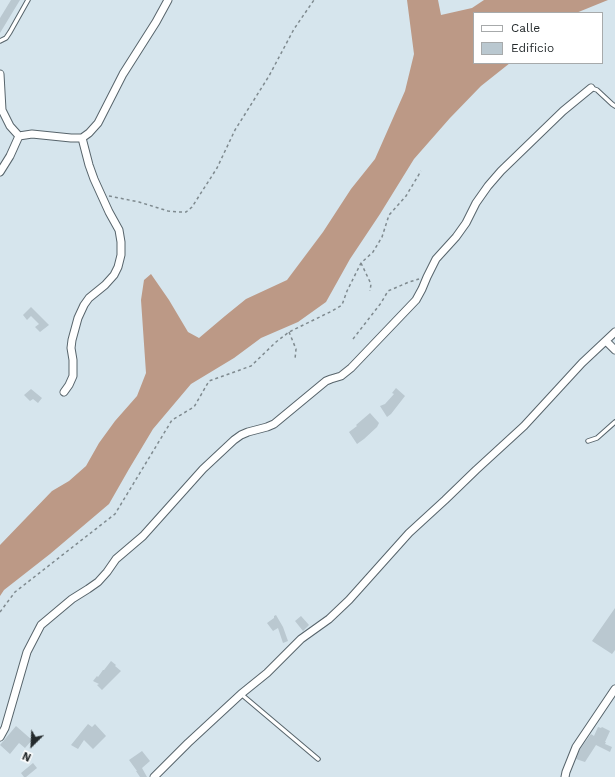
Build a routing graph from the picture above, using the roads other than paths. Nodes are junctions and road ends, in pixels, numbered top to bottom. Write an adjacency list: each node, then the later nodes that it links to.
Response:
1 (28, 0): 3 (lane)
2 (168, 0): 8 (street)
3 (0, 41)
4 (0, 74): 7 (street)
5 (591, 88): 6 (lane); 18 (street)
6 (615, 106)
7 (19, 136): 8 (street); 9 (street)
8 (82, 138): 13 (street)
9 (0, 172)
10 (615, 332): 11 (street)
11 (606, 341): 12 (street); 17 (street)
12 (615, 350)
13 (64, 392)
14 (615, 422): 15 (lane)
15 (588, 441)
16 (615, 689): 21 (street)
17 (241, 694): 19 (lane); 20 (street)
18 (0, 737)
19 (318, 759)
20 (154, 777)
21 (565, 777)

